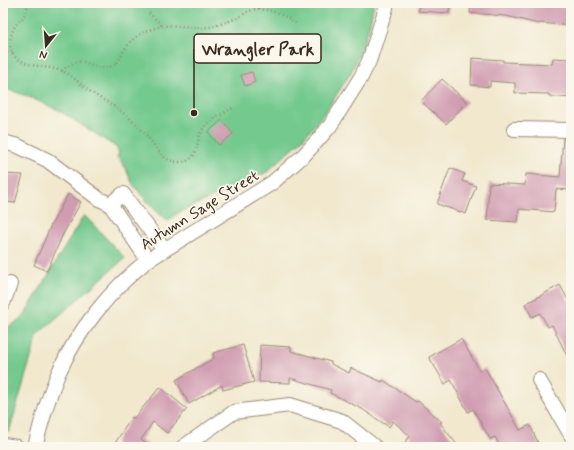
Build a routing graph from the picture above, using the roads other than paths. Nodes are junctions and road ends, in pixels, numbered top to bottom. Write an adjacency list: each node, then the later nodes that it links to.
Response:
1 (386, 3): 6 (street, Autumn Sage Street)
2 (514, 129): 3 (street)
3 (571, 130)
4 (3, 142): 5 (street)
5 (110, 204): 6 (street); 7 (street)
6 (164, 249): 7 (street, Autumn Sage Street)
7 (148, 260): 14 (street, Autumn Sage Street)
8 (10, 284): 9 (street)
9 (3, 303)
10 (539, 380): 11 (street)
11 (571, 435)
12 (3, 445): 13 (street)
13 (17, 447)
14 (35, 447)
15 (183, 447): 16 (street)
16 (375, 447)

